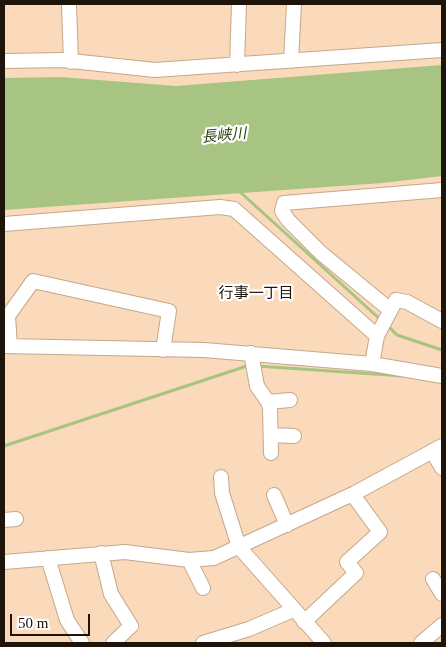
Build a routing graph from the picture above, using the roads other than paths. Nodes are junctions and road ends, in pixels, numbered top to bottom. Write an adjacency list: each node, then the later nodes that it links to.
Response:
1 (69, 4): 7 (street)
2 (238, 4): 8 (street)
3 (294, 4): 6 (street)
4 (442, 50): 6 (street)
5 (4, 61): 7 (street)
6 (291, 61): 8 (street)
7 (71, 62): 8 (street)
8 (237, 65)
9 (442, 190): 11 (street)
10 (4, 224): 13 (street)
11 (389, 309): 12 (street); 13 (street)
12 (442, 321)
13 (379, 333): 17 (street)
14 (7, 346): 15 (street); 15 (street)
15 (163, 350): 16 (street)
16 (251, 353): 17 (street); 20 (street)
17 (372, 364): 18 (street)
18 (442, 376)
19 (290, 400): 20 (street)
20 (268, 402): 21 (street)
21 (271, 435): 22 (street); 24 (street)
22 (294, 436)
23 (437, 449): 25 (street); 28 (street)
24 (272, 453)
25 (442, 468)
26 (221, 477): 30 (street)
27 (274, 495): 29 (street)
28 (353, 495): 29 (street); 39 (street)
29 (287, 525): 30 (street)
30 (239, 547): 34 (street); 38 (street)
31 (101, 553): 32 (street); 34 (street); 42 (street)
32 (48, 558): 33 (street); 41 (street)
33 (5, 559)
34 (189, 560): 36 (street)
35 (433, 579): 37 (street)
36 (203, 588)
37 (442, 594)
38 (293, 610): 39 (street); 43 (street)
39 (304, 622): 44 (street)
40 (442, 625): 45 (street)
41 (82, 643)
42 (113, 643)
43 (203, 643)
44 (324, 643)
45 (421, 643)

